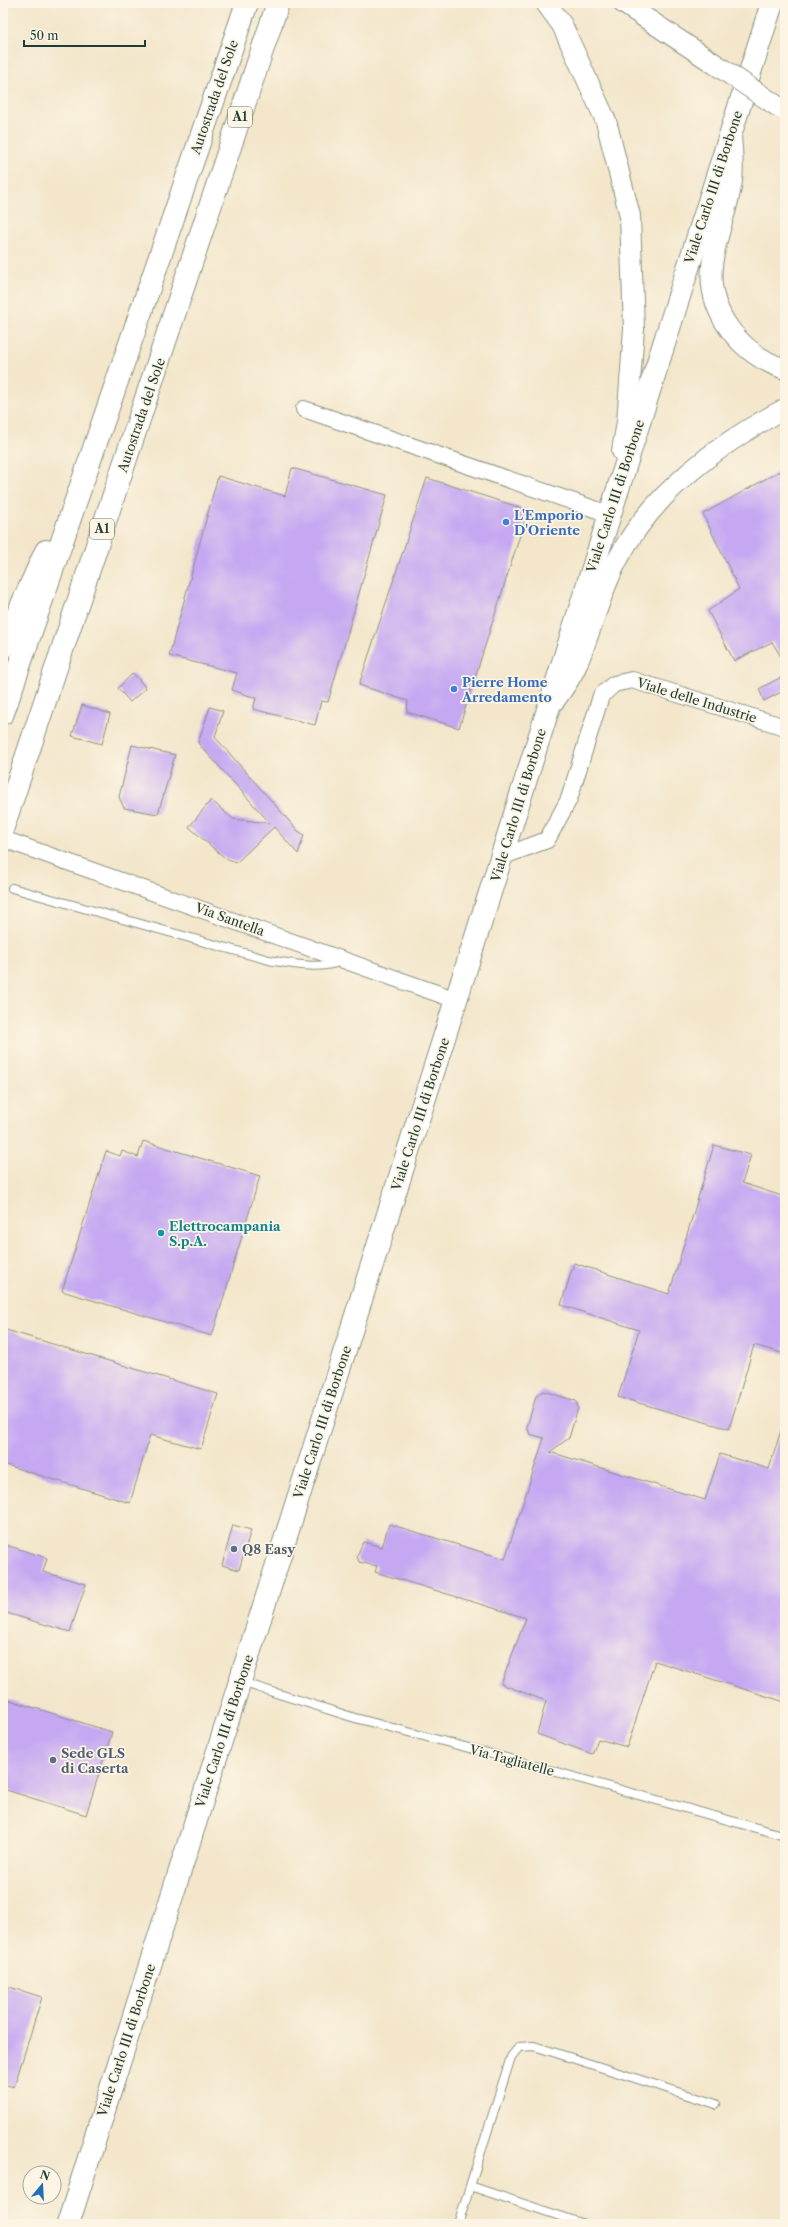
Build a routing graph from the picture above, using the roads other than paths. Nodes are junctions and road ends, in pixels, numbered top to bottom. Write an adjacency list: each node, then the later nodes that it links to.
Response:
1 (247, 3): 11 (main road, Autostrada del Sole / A1)
2 (278, 3): 17 (main road, Autostrada del Sole / A1)
3 (546, 3): 12 (street)
4 (623, 3): 6 (street, bridge)
5 (772, 3): 7 (main road, Viale Carlo III di Borbone)
6 (783, 110)
7 (731, 131): 8 (street); 12 (main road, Viale Carlo III di Borbone)
8 (785, 369)
9 (304, 409): 12 (street)
10 (785, 409): 15 (street)
11 (79, 488): 13 (main road); 14 (main road, Autostrada del Sole / A1)
12 (611, 508): 15 (main road, Viale Carlo III di Borbone)
13 (3, 647)
14 (3, 713)
15 (546, 714): 19 (main road, Viale Carlo III di Borbone)
16 (785, 727): 19 (street, Viale delle Industrie)
17 (3, 826)
18 (3, 839): 21 (street, Via Santella)
19 (501, 857): 22 (main road, Viale Carlo III di Borbone)
20 (12, 888): 21 (lane)
21 (344, 960): 22 (street, Via Santella)
22 (456, 1000): 23 (main road, Viale Carlo III di Borbone)
23 (240, 1681): 24 (lane, Via Tagliatelle); 27 (main road, Viale Carlo III di Borbone)
24 (785, 1836)
25 (716, 2104): 26 (lane)
26 (470, 2186): 28 (lane); 29 (lane)
27 (68, 2224)
28 (458, 2224)
29 (584, 2224)

